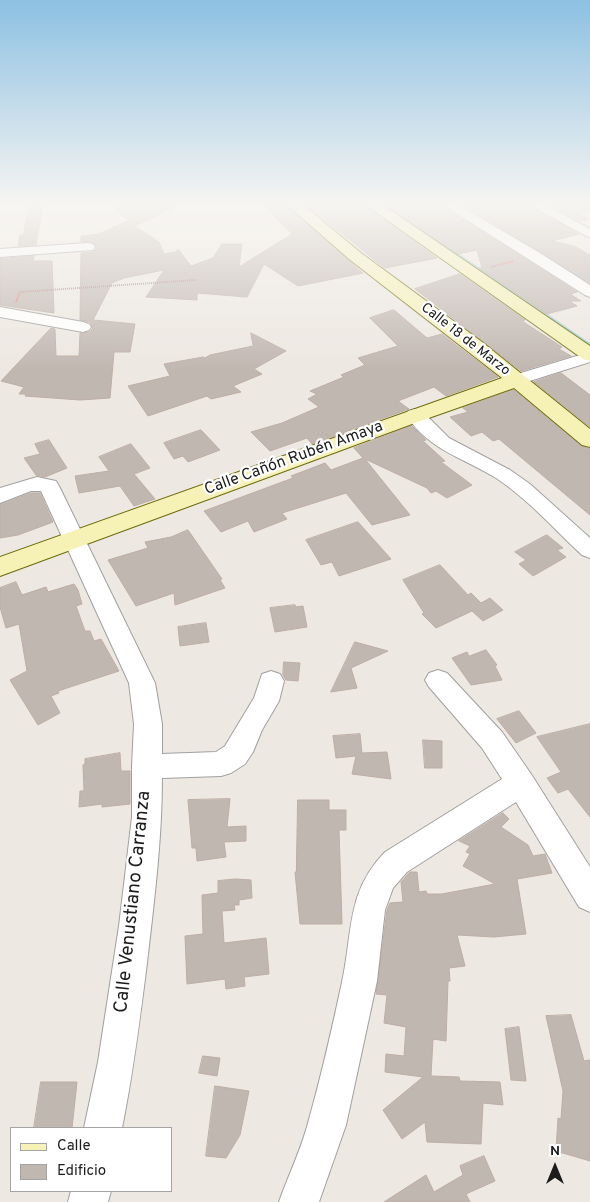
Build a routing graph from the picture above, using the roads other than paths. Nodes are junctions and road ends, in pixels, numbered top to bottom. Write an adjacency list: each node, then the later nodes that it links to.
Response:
1 (360, 259): 10 (main road, Calle 18 de Marzo)
2 (451, 259): 9 (main road)
3 (474, 259): 8 (main road)
4 (541, 259): 5 (street)
5 (590, 292)
6 (0, 312): 7 (street)
7 (83, 327)
8 (590, 337)
9 (590, 356): 10 (street, Calle Cañón Rubén Amaya)
10 (517, 380): 11 (main road, Calle Cañón Rubén Amaya); 12 (main road, Calle 18 de Marzo)
11 (415, 415): 14 (main road, Calle Cañón Rubén Amaya); 15 (street)
12 (590, 439)
13 (0, 496): 14 (street, Calle Venustiano Carranza)
14 (72, 540): 16 (main road, Calle Cañón Rubén Amaya); 19 (street, Calle Venustiano Carranza)
15 (590, 550)
16 (0, 567)
17 (438, 680): 20 (street)
18 (271, 681): 19 (street)
19 (146, 766): 22 (street, Calle Venustiano Carranza)
20 (521, 783): 21 (street); 23 (street)
21 (590, 896)
22 (103, 1127)
23 (300, 1202)

